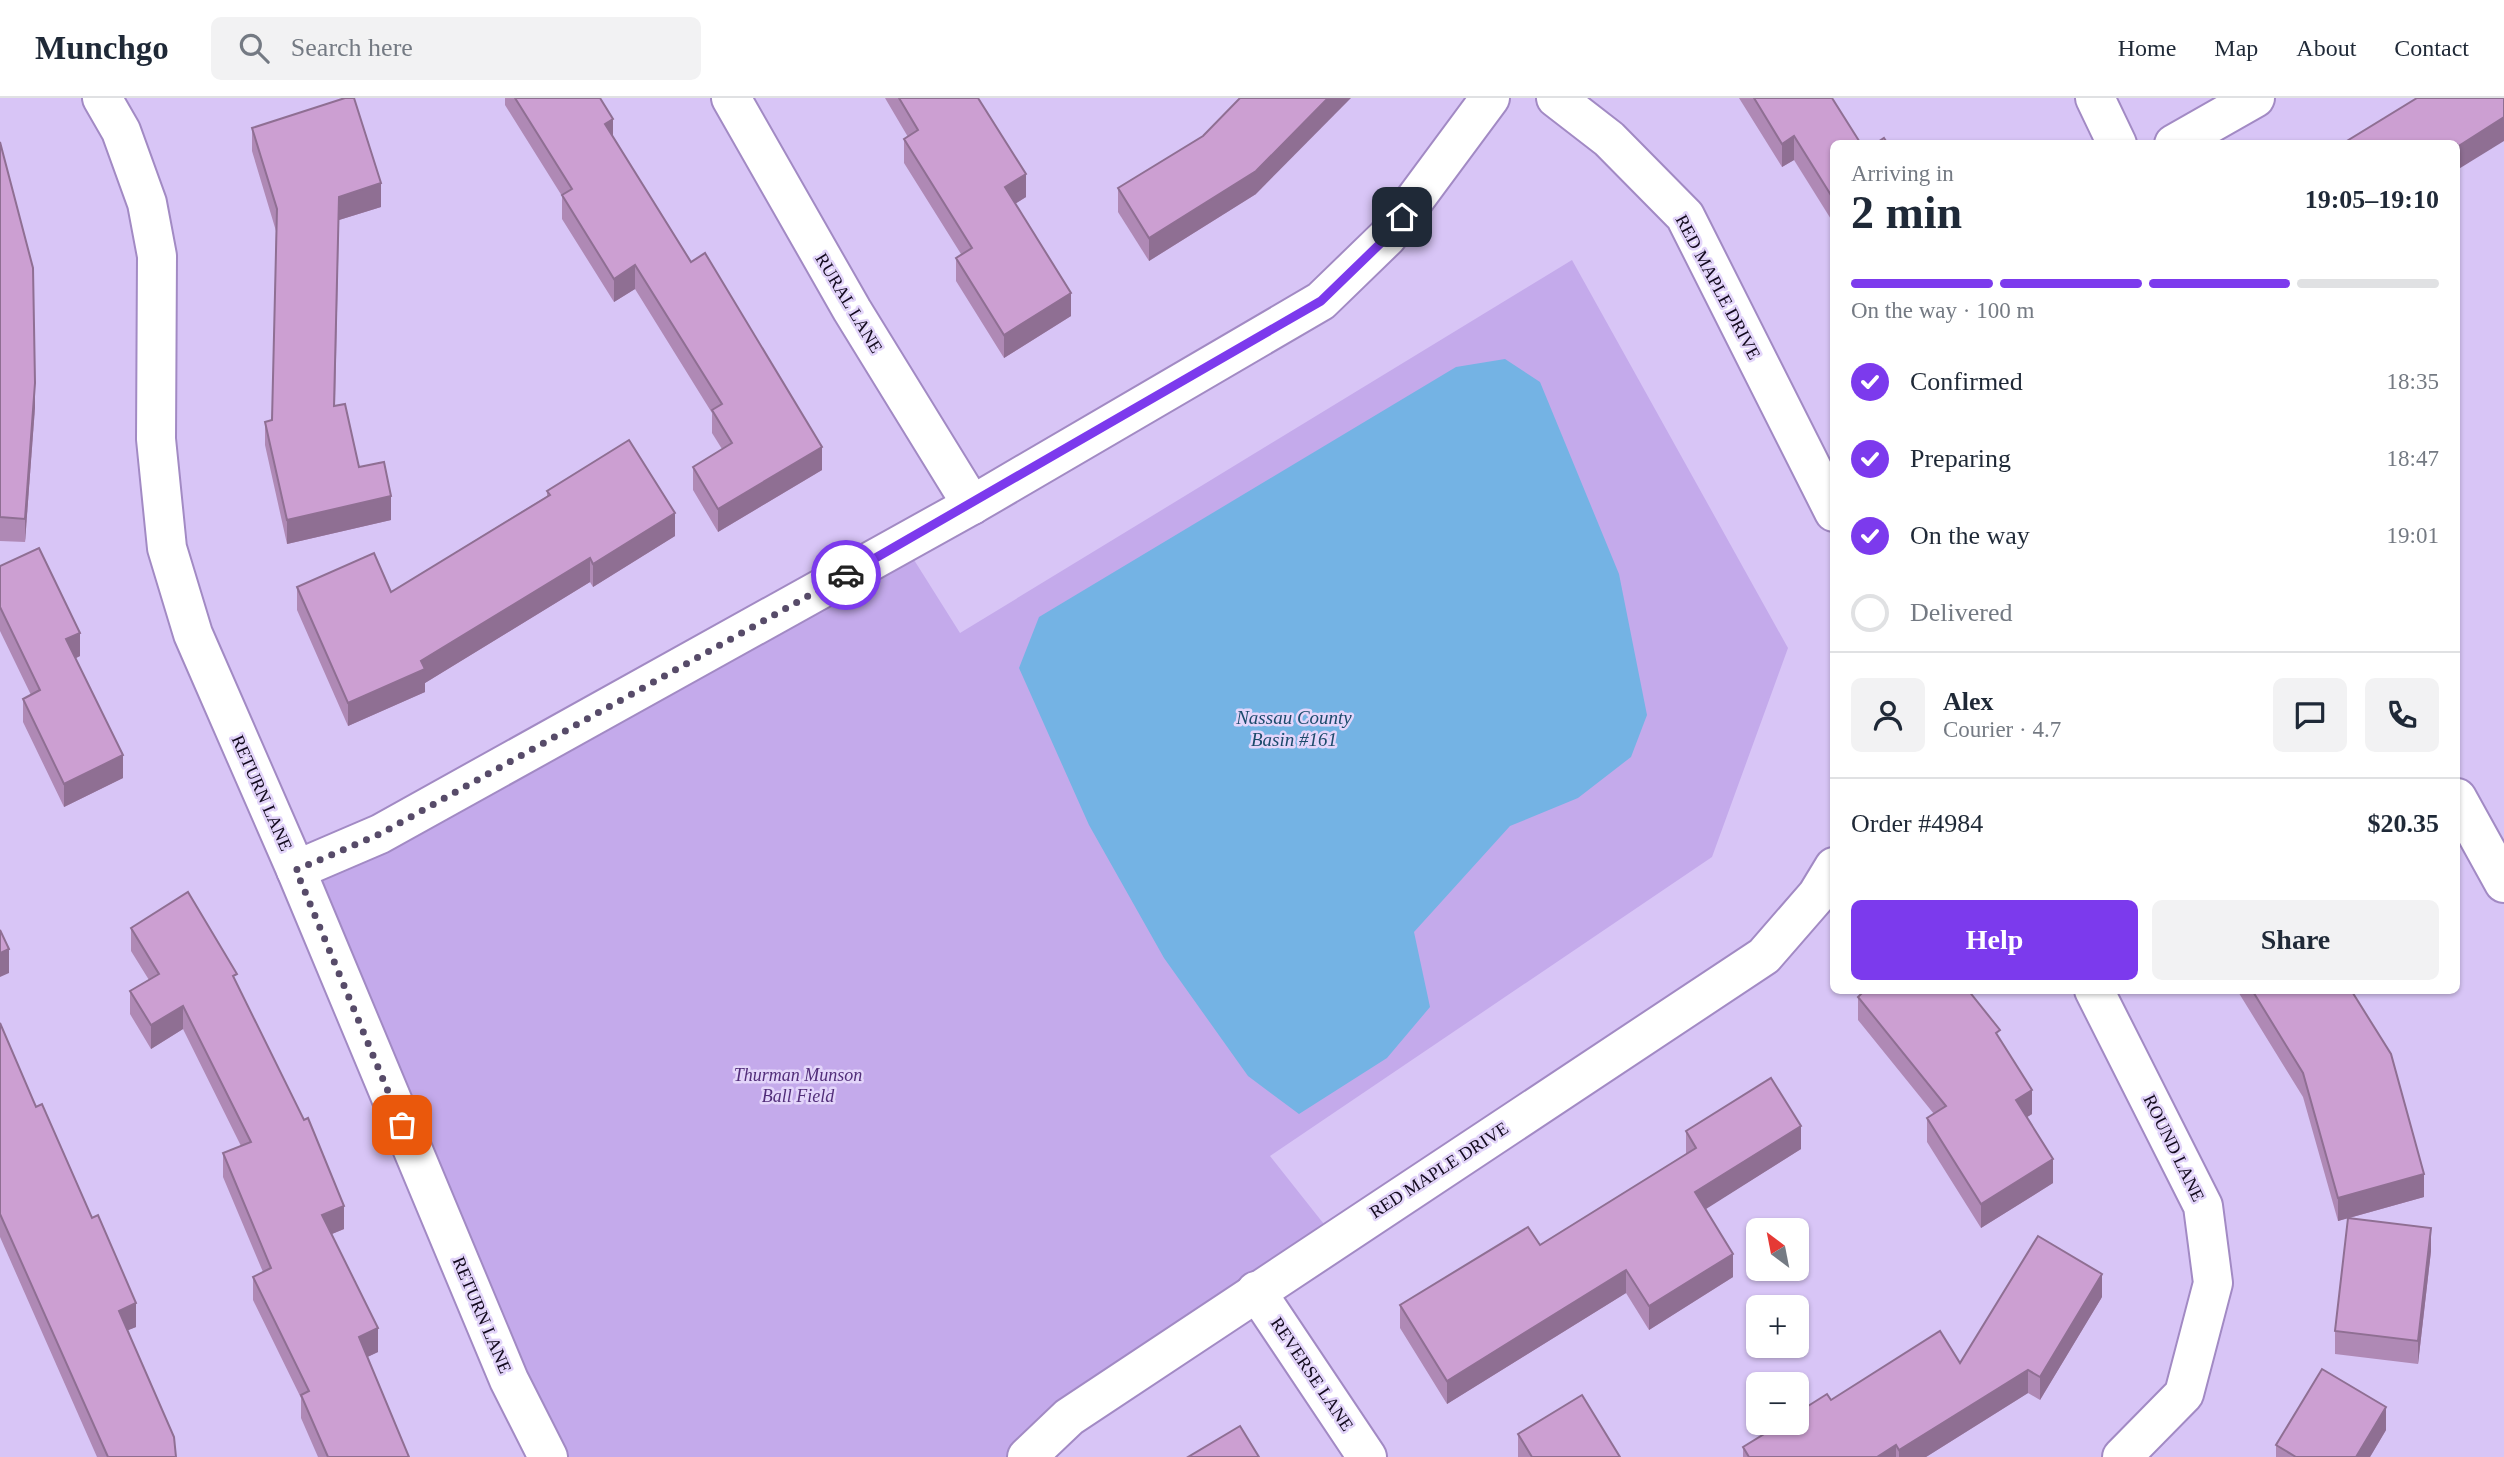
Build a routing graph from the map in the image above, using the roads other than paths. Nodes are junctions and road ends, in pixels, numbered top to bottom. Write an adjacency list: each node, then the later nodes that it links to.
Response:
1 (102, 98): 12 (street, RETURN LANE)
2 (731, 98): 10 (street, RURAL LANE)
3 (1490, 98): 10 (street)
4 (1556, 98): 9 (street, RED MAPLE DRIVE)
5 (2095, 98): 7 (street)
6 (2255, 98): 8 (street)
7 (2115, 140)
8 (2181, 140)
9 (1830, 504)
10 (972, 505): 12 (street)
11 (2460, 803): 14 (street)
12 (296, 870): 17 (street, RETURN LANE)
13 (1830, 874): 16 (street, RED MAPLE DRIVE)
14 (2504, 883)
15 (2096, 994): 20 (street, ROUND LANE)
16 (1256, 1291): 18 (street, RED MAPLE DRIVE); 19 (street, REVERSE LANE)
17 (548, 1457)
18 (1027, 1457)
19 (1367, 1457)
20 (2122, 1457)

